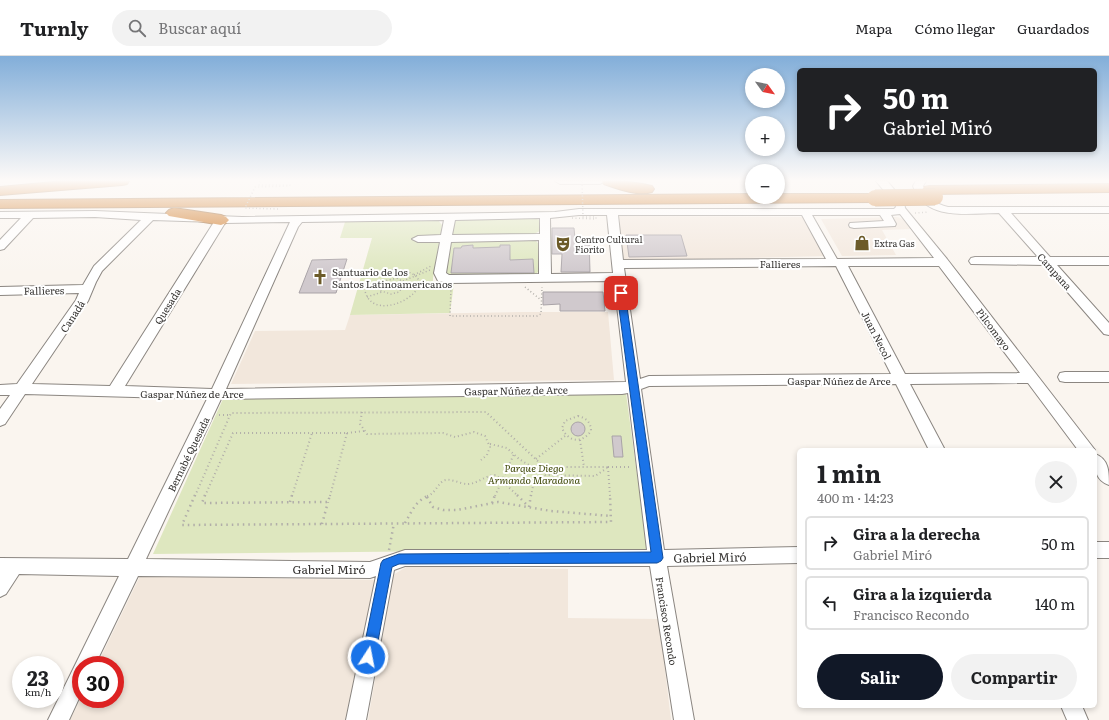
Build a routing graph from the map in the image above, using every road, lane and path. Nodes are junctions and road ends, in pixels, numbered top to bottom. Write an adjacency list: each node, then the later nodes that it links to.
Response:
1 (16, 212): 12 (street)
2 (29, 212): 23 (street)
3 (74, 212): 15 (street)
4 (160, 212): 17 (highway)
5 (583, 212): 16 (path, bridge)
6 (612, 212): 10 (street); 13 (street); 30 (street, Francisco Recondo)
7 (903, 212): 8 (path); 11 (street); 28 (street, Pilcomayo)
8 (935, 212)
9 (1004, 212): 25 (street, Campana)
10 (806, 213): 11 (street); 27 (street, Juan Necol)
11 (884, 213): 19 (street)
12 (0, 215)
13 (545, 215): 14 (street); 20 (street)
14 (450, 216): 18 (street); 22 (street)
15 (150, 217): 17 (street); 36 (street, Canadá)
16 (572, 218)
17 (220, 220): 18 (street); 49 (street, Quesada)
18 (298, 220): 50 (street, Bernabé Quesada)
19 (854, 225)
20 (545, 237): 22 (street); 32 (street)
21 (418, 239): 22 (street)
22 (446, 239): 29 (street)
23 (0, 247)
24 (975, 261): 25 (street)
25 (1046, 261): 26 (street); 41 (street, Campana)
26 (1109, 261)
27 (836, 262): 28 (street, Fallieres); 30 (street, Fallieres); 45 (street, Juan Necol)
28 (943, 262): 44 (street, Pilcomayo)
29 (442, 263): 31 (path); 31 (path); 33 (street)
30 (618, 271): 32 (street, Fallieres); 46 (street, Francisco Recondo)
31 (415, 275): 34 (path); 39 (path); 39 (path)
32 (544, 278): 33 (street, Fallieres); 40 (path)
33 (452, 279): 40 (path)
34 (403, 281): 38 (path); 38 (path)
35 (521, 284): 40 (path)
36 (87, 289): 37 (street, Fallieres); 47 (street, Canadá)
37 (0, 291)
38 (382, 292): 39 (path)
39 (367, 297)
40 (542, 300)
41 (1109, 331)
42 (1065, 377): 43 (street)
43 (1109, 377)
44 (1032, 378): 45 (street, Gaspar Núñez de Arce); 60 (street, Pilcomayo)
45 (900, 380): 46 (street, Gaspar Núñez de Arce); 59 (street, Juan Necol)
46 (634, 385): 50 (street, Gaspar Núñez de Arce); 65 (street, Francisco Recondo)
47 (23, 389): 48 (street, Gaspar Núñez de Arce); 49 (street, Gaspar Núñez de Arce); 52 (street, Canadá)
48 (0, 390)
49 (114, 392): 50 (street, Gaspar Núñez de Arce)
50 (217, 394): 86 (street, Bernabé Quesada)
51 (362, 412): 53 (path); 62 (path); 77 (path)
52 (0, 420)
53 (364, 431): 55 (path); 58 (path)
54 (312, 433): 55 (path); 72 (path); 72 (path)
55 (347, 433): 73 (path)
56 (565, 436): 57 (path); 57 (path); 62 (path)
57 (580, 440): 66 (path)
58 (490, 444): 61 (path); 63 (path)
59 (936, 448)
60 (1085, 448)
61 (514, 454): 68 (path); 70 (path)
62 (536, 459): 66 (path)
63 (481, 460)
64 (1097, 463): 69 (street)
65 (645, 466): 67 (path); 83 (street, Francisco Recondo)
66 (584, 467): 67 (path)
67 (608, 467): 68 (path); 76 (path)
68 (536, 470): 75 (path)
69 (1109, 478)
70 (502, 480): 71 (path); 74 (path); 75 (path)
71 (427, 497): 74 (path); 79 (path)
72 (290, 502): 73 (path)
73 (328, 502): 77 (path)
74 (492, 503): 75 (path)
75 (529, 507): 76 (path)
76 (611, 516): 79 (path)
77 (322, 524): 78 (path)
78 (394, 524): 79 (path); 84 (path)
79 (405, 524)
80 (1097, 550): 81 (street)
81 (1109, 550)
82 (797, 555): 83 (street, Gabriel Miró)
83 (657, 558): 84 (street, Gabriel Miró); 93 (street, Francisco Recondo)
84 (387, 563): 86 (street, Gabriel Miró); 92 (street)
85 (7, 566): 86 (street, Gabriel Miró); 87 (street)
86 (131, 568): 88 (street, Bernabé Quesada)
87 (0, 588)
88 (89, 656)
89 (72, 691): 91 (street)
90 (1072, 708): 94 (street)
91 (58, 720)
92 (356, 720)
93 (684, 720)
94 (1078, 720)

